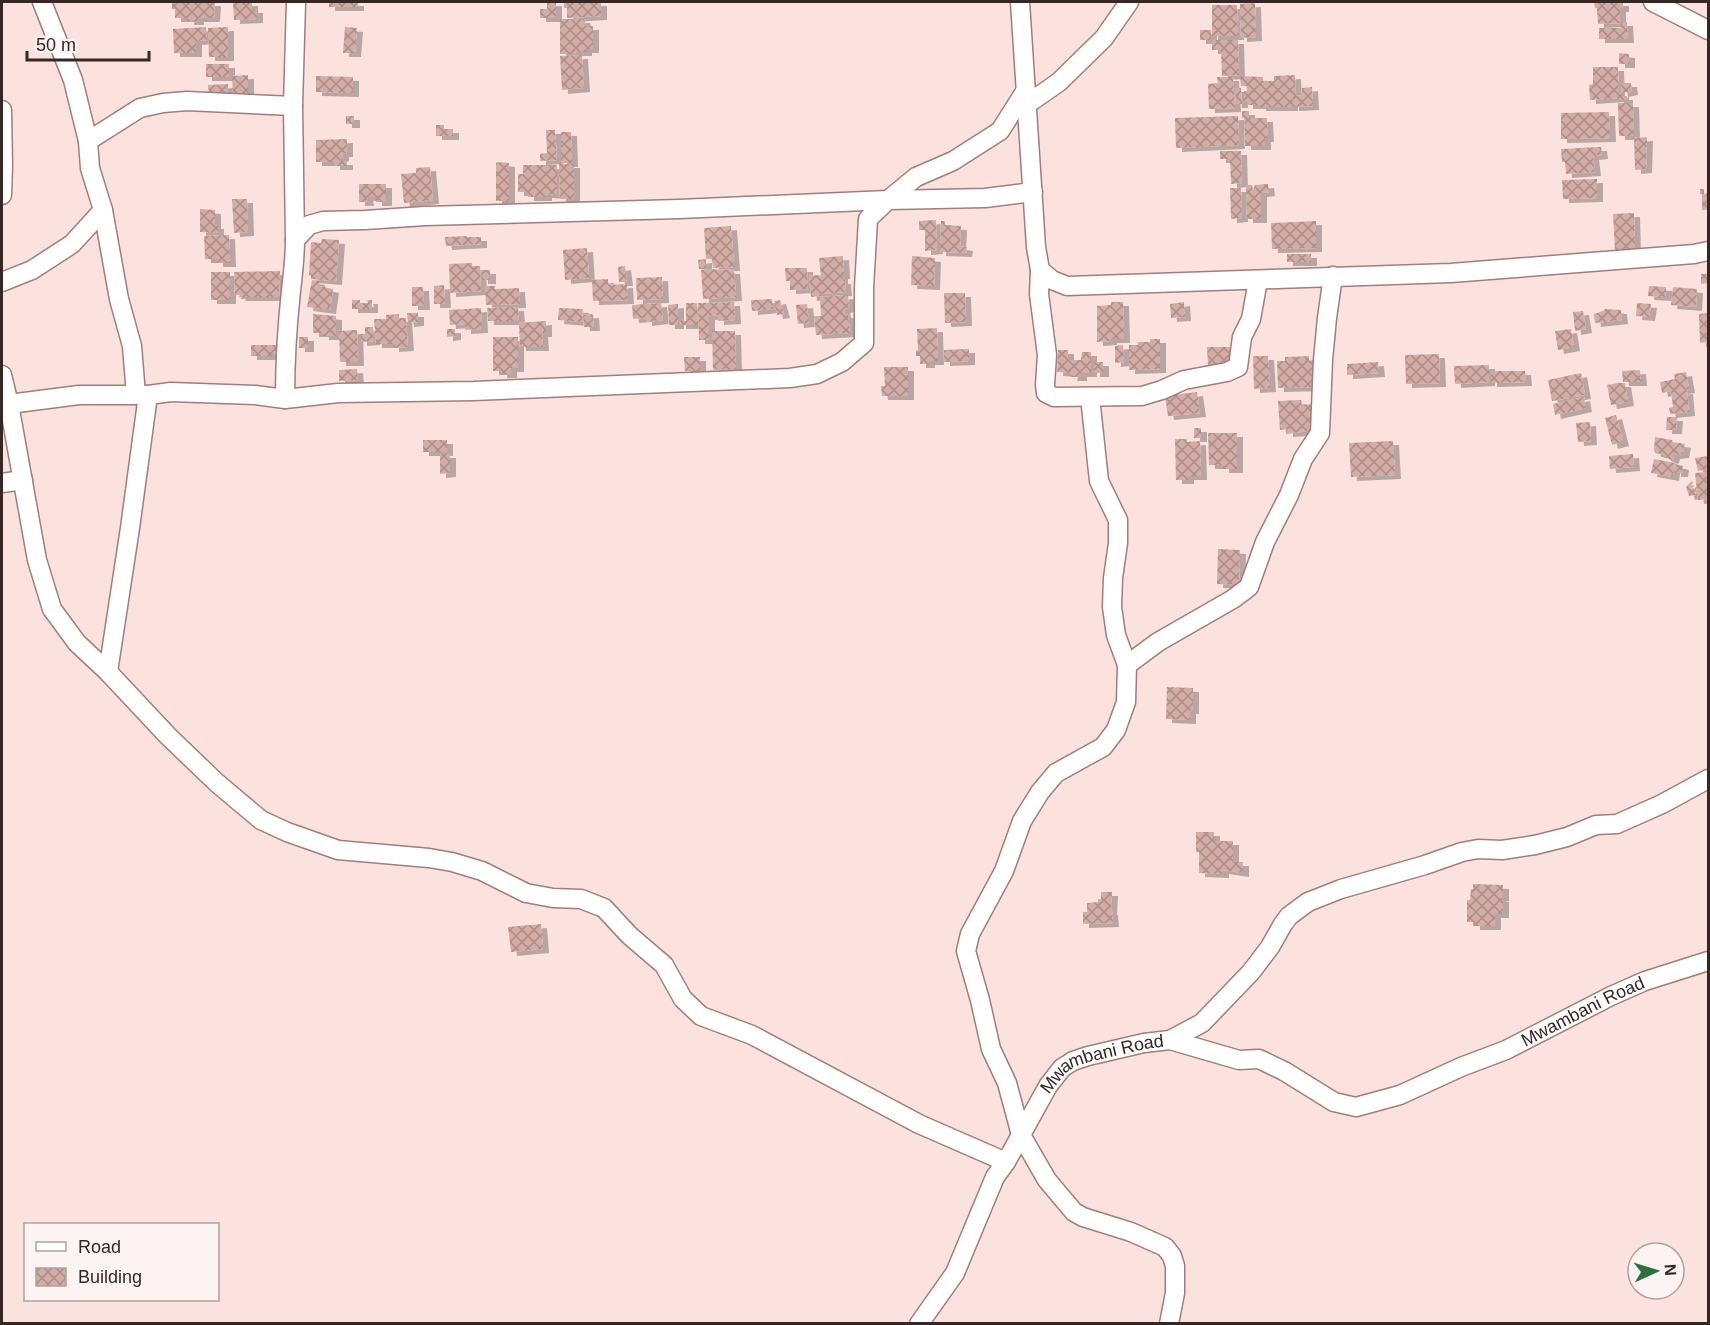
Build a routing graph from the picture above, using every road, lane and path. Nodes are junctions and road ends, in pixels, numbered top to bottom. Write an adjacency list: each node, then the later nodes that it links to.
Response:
1 (42, 2): 10 (street)
2 (297, 2): 8 (street)
3 (1020, 2): 7 (street)
4 (1129, 2): 7 (street)
5 (1653, 2): 6 (street)
6 (1708, 30)
7 (1026, 98): 11 (street); 13 (street)
8 (293, 106): 10 (street); 15 (street)
9 (2, 110): 12 (street)
10 (88, 141): 14 (street)
11 (1033, 192): 13 (street); 18 (street)
12 (2, 195)
13 (888, 200): 15 (street); 25 (street)
14 (103, 210): 21 (street); 23 (street)
15 (295, 240): 25 (street)
16 (1701, 253): 17 (street); 19 (street)
17 (1708, 266)
18 (1040, 270): 20 (street); 24 (street)
19 (1333, 276): 20 (street); 29 (street)
20 (1258, 280): 24 (street)
21 (2, 282)
22 (2, 375): 26 (street)
23 (142, 395): 25 (street); 26 (street); 30 (street)
24 (1090, 397): 29 (street)
25 (285, 399)
26 (9, 405): 27 (street)
27 (22, 480): 28 (street); 30 (street)
28 (2, 483)
29 (1127, 665): 34 (street)
30 (108, 672): 35 (street)
31 (1708, 779): 33 (street)
32 (1708, 961): 33 (street, Mwambani Road)
33 (1170, 1040): 34 (street, Mwambani Road)
34 (1021, 1135): 35 (street, Mwambani Road); 37 (street)
35 (1006, 1162): 36 (street, Mwambani Road)
36 (919, 1323)
37 (1169, 1323)

